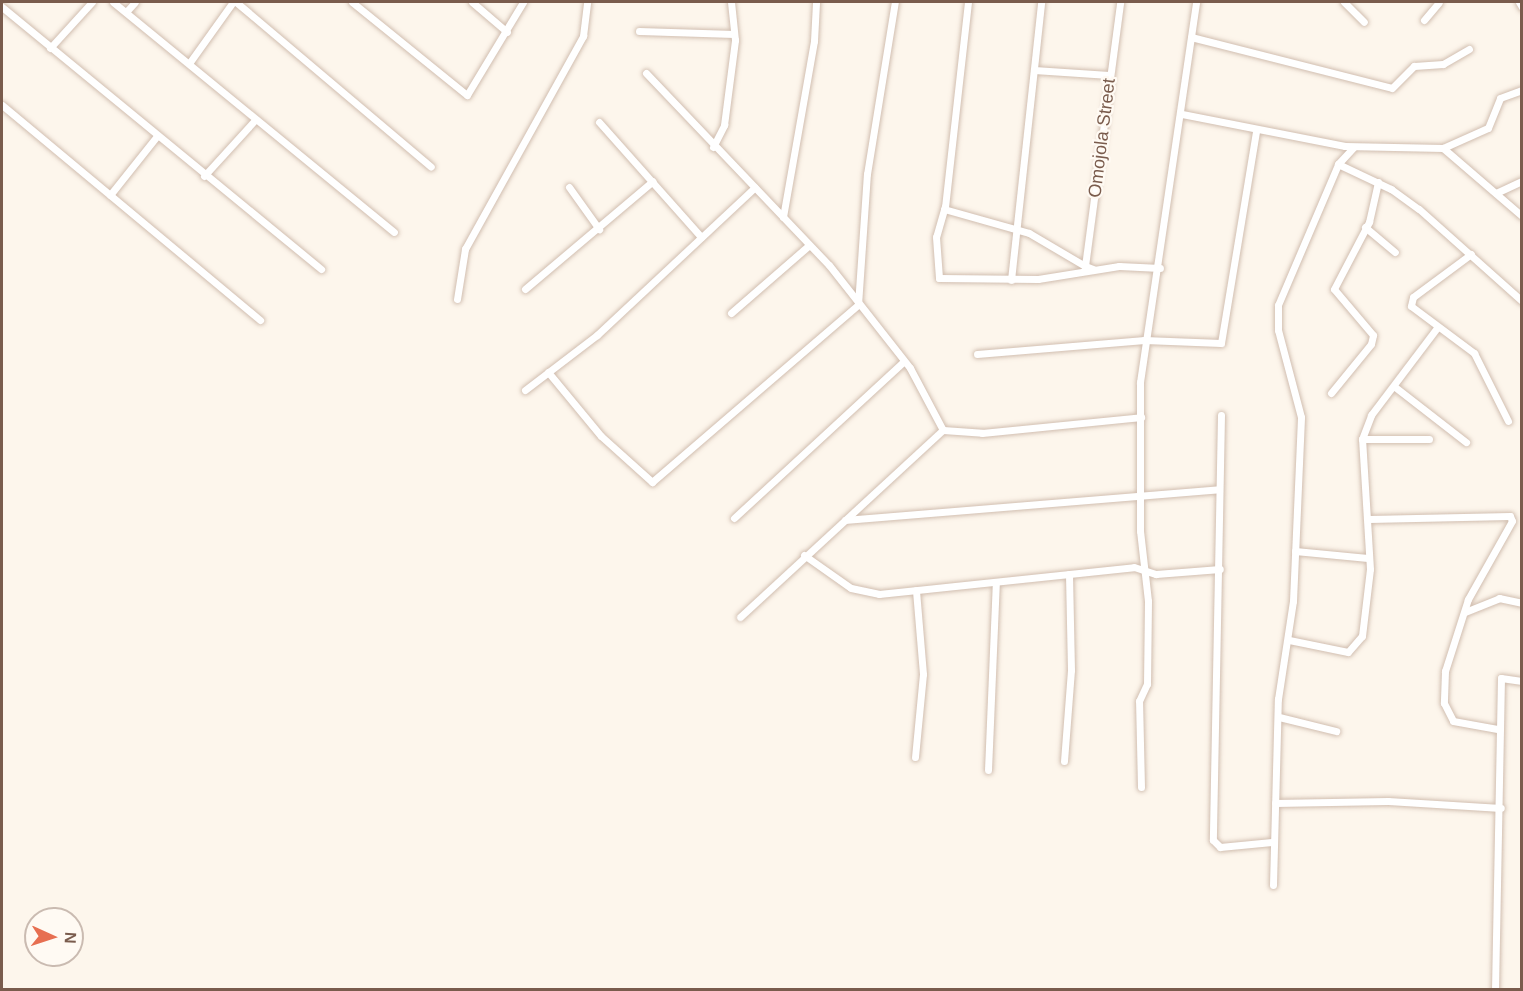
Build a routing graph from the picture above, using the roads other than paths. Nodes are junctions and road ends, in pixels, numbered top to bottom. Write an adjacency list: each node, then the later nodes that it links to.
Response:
1 (92, 2): 28 (street)
2 (113, 2): 21 (street)
3 (135, 2): 21 (street)
4 (234, 2): 30 (street); 46 (street)
5 (352, 2): 25 (street)
6 (472, 2): 25 (street)
7 (523, 2): 25 (street)
8 (587, 2): 71 (street)
9 (731, 2): 26 (street)
10 (816, 2): 57 (street)
11 (895, 2): 73 (street)
12 (968, 2): 55 (street)
13 (1041, 2): 31 (street)
14 (1120, 2): 33 (street, Omojola Street)
15 (1196, 2): 27 (street)
16 (1344, 2): 23 (street)
17 (1439, 2): 22 (street)
18 (1519, 2): 19 (street)
19 (1521, 7)
20 (2, 9): 28 (street)
21 (126, 12): 30 (street)
22 (1424, 20)
23 (1364, 22)
24 (639, 31): 26 (street)
25 (507, 32)
26 (734, 34): 42 (street)
27 (1191, 37): 29 (street); 36 (street)
28 (50, 48): 40 (street)
29 (1469, 49)
30 (190, 62): 37 (street)
31 (1034, 70): 33 (street); 60 (street)
32 (646, 73): 42 (street)
33 (1110, 75): 66 (street, Omojola Street)
34 (1521, 90): 44 (street)
35 (2, 105): 54 (street)
36 (1182, 114): 39 (street); 67 (street)
37 (254, 120): 47 (street); 61 (street)
38 (599, 122): 48 (street)
39 (1256, 132): 41 (street); 77 (street)
40 (157, 136): 47 (street); 54 (street)
41 (1330, 143): 43 (street); 45 (street)
42 (713, 147): 52 (street)
43 (1354, 147): 44 (street); 45 (street)
44 (1443, 148): 53 (street)
45 (1340, 161): 50 (street); 98 (street)
46 (431, 166)
47 (204, 176): 68 (street)
48 (653, 181): 59 (street); 62 (street)
49 (1521, 181): 53 (street)
50 (1378, 182): 58 (street); 65 (street)
51 (568, 187): 59 (street)
52 (756, 187): 57 (street); 62 (street)
53 (1496, 193): 56 (street)
54 (110, 195): 75 (street)
55 (944, 209): 60 (street); 69 (street)
56 (1521, 216)
57 (783, 217): 63 (street)
58 (1365, 228): 64 (street); 83 (street)
59 (599, 229): 70 (street)
60 (1015, 230): 66 (street); 69 (street)
61 (394, 231)
62 (701, 237): 80 (street)
63 (807, 247): 73 (street); 74 (street)
64 (1395, 252)
65 (1471, 254): 72 (street); 76 (street)
66 (1089, 268): 67 (street); 69 (street)
67 (1160, 268): 77 (street)
68 (321, 269)
69 (1011, 280)
70 (525, 290)
71 (457, 299)
72 (1521, 301)
73 (858, 305): 79 (street); 80 (street)
74 (731, 313)
75 (260, 320)
76 (1436, 329): 81 (street); 86 (street)
77 (1144, 340): 78 (street); 85 (street)
78 (977, 354)
79 (904, 361): 87 (street); 93 (street)
80 (548, 372): 82 (street)
81 (1395, 387): 88 (street); 90 (street)
82 (525, 390)
83 (1331, 393)
84 (1221, 415): 91 (street)
85 (1142, 417): 87 (street); 92 (street)
86 (1508, 421)
87 (943, 430): 95 (street)
88 (1362, 439): 89 (street); 94 (street)
89 (1429, 439)
90 (1466, 442)
91 (1219, 489): 92 (street); 101 (street)
92 (1140, 492): 95 (street); 102 (street)
93 (734, 518)
94 (1369, 519): 96 (street); 100 (street)
95 (845, 520): 99 (street)
96 (1512, 521): 97 (street); 107 (street)
97 (1521, 521)
98 (1294, 551): 100 (street); 109 (street)
99 (804, 555): 105 (street); 108 (street)
100 (1368, 558): 109 (street)
101 (1220, 569): 102 (street); 120 (street)
102 (1142, 571): 103 (street); 117 (street)
103 (1070, 574): 104 (street); 115 (street)
104 (996, 582): 105 (street); 116 (street)
105 (916, 590): 114 (street)
106 (1521, 603): 107 (street)
107 (1465, 612): 112 (street)
108 (740, 617)
109 (1289, 640): 111 (street)
110 (1521, 682): 112 (street)
111 (1279, 717): 113 (street); 118 (street)
112 (1497, 729): 119 (street)
113 (1336, 731)
114 (915, 758)
115 (1064, 761)
116 (988, 770)
117 (1141, 787)
118 (1275, 803): 119 (street); 120 (street)
119 (1501, 808): 122 (street)
120 (1272, 842): 121 (street)
121 (1273, 885)
122 (1495, 990)

